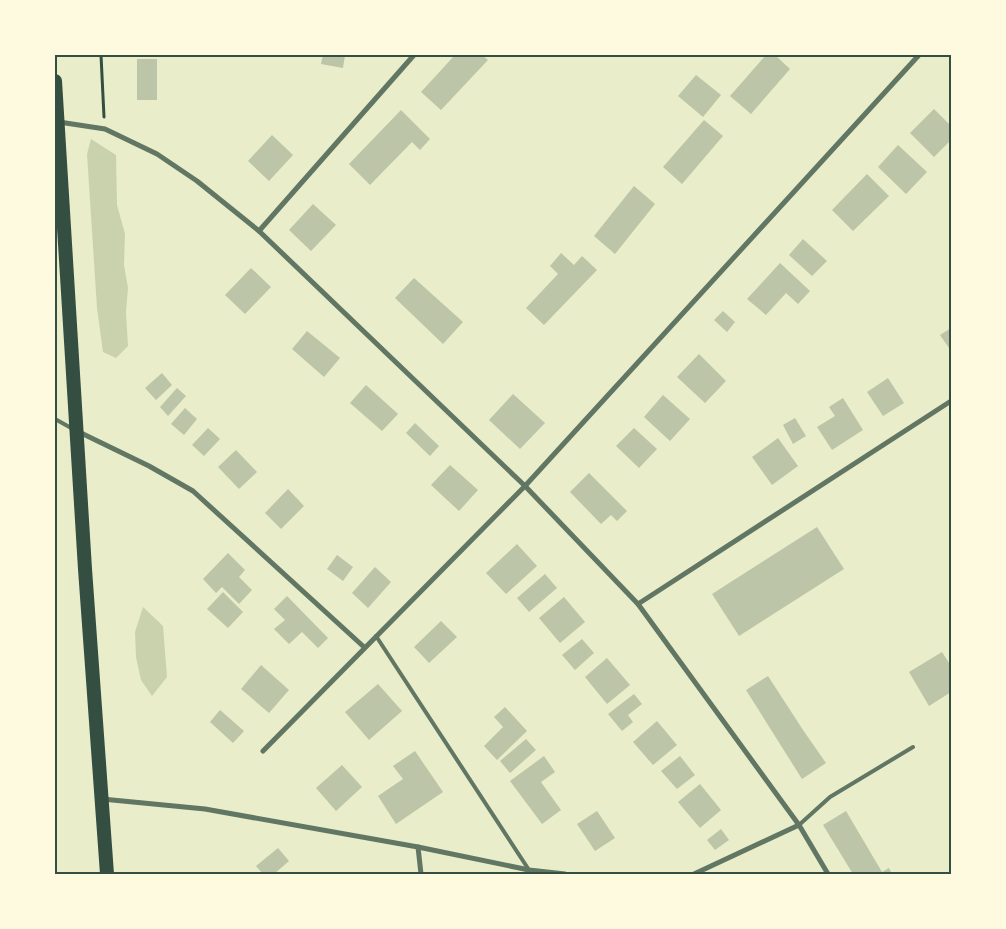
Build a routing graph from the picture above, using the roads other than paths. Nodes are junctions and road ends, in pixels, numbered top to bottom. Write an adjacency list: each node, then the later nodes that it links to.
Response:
1 (414, 55): 5 (street)
2 (919, 55): 9 (street)
3 (55, 81): 4 (highway)
4 (57, 122): 5 (street); 8 (highway)
5 (259, 231): 9 (street)
6 (951, 402): 10 (street)
7 (55, 419): 8 (lane)
8 (77, 431): 12 (street); 15 (highway)
9 (525, 486): 10 (street); 11 (street)
10 (638, 604): 16 (street)
11 (376, 636): 12 (street); 18 (lane)
12 (364, 647): 14 (street)
13 (913, 747): 16 (lane)
14 (263, 751)
15 (102, 799): 17 (street); 19 (highway)
16 (799, 825): 22 (street); 23 (street)
17 (418, 846): 18 (street); 20 (street)
18 (529, 870): 21 (street)
19 (107, 874)
20 (421, 874)
21 (565, 874)
22 (694, 874)
23 (828, 874)

